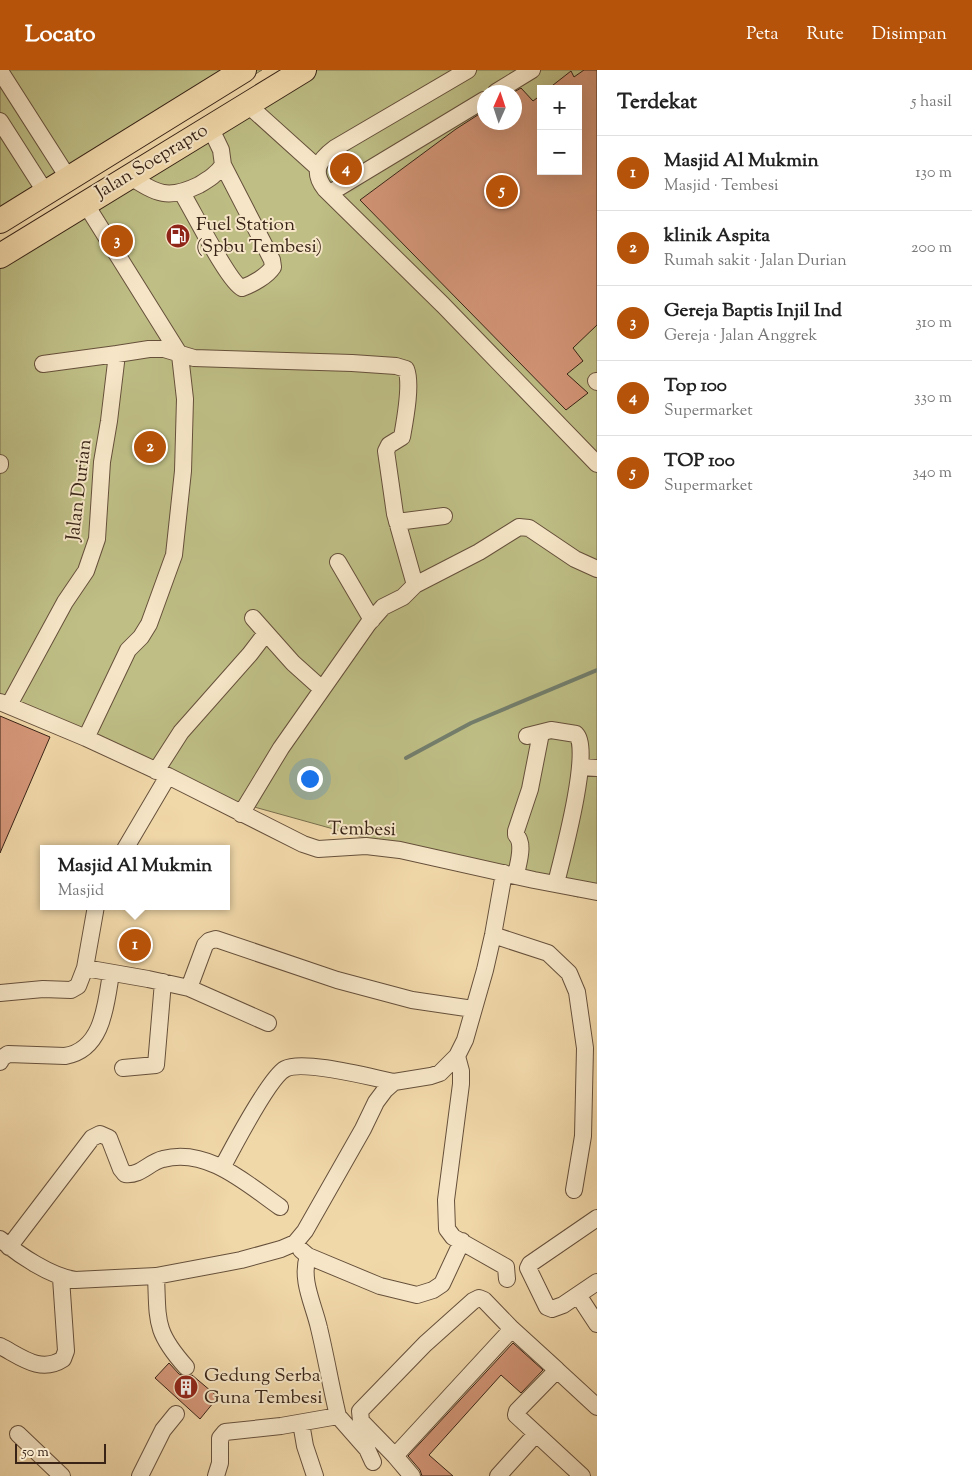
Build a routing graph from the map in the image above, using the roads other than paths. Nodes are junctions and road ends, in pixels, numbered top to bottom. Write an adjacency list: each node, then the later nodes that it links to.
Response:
1 (244, 70): 14 (highway, Jalan Soeprapto)
2 (304, 70): 7 (highway, Jalan Soeprapto)
3 (468, 70): 12 (street)
4 (532, 70): 6 (street)
5 (0, 71): 14 (street)
6 (507, 85)
7 (247, 104): 10 (highway, Jalan Soeprapto); 12 (street)
8 (477, 104): 17 (street)
9 (0, 121): 15 (street)
10 (210, 127): 11 (street); 13 (highway, Jalan Soeprapto)
11 (223, 165): 16 (street); 16 (street)
12 (318, 168): 17 (street)
13 (129, 176): 16 (street); 18 (highway, Jalan Soeprapto)
14 (69, 179): 15 (highway, Jalan Soeprapto)
15 (46, 193): 19 (highway, Jalan Soeprapto)
16 (182, 193)
17 (330, 193): 24 (street)
18 (85, 203): 20 (highway, Jalan Soeprapto); 22 (street)
19 (0, 221)
20 (0, 256)
21 (117, 354): 22 (street); 23 (street); 34 (street, Jalan Durian)
22 (180, 354): 26 (street); 35 (street)
23 (43, 364)
24 (597, 464)
25 (444, 516): 26 (street)
26 (397, 522): 29 (street)
27 (338, 562): 31 (street)
28 (597, 569): 29 (street)
29 (414, 585): 31 (street)
30 (253, 618): 32 (street)
31 (372, 620): 33 (street)
32 (266, 633): 33 (street); 38 (street)
33 (322, 689): 39 (street)
34 (4, 703): 35 (street, Tembesi)
35 (86, 738): 38 (street, Tembesi)
36 (580, 767): 37 (street); 41 (street); 42 (street)
37 (597, 768)
38 (162, 773): 39 (street, Tembesi); 40 (street)
39 (241, 814): 41 (street, Tembesi)
40 (127, 845)
41 (510, 874): 42 (street, Tembesi); 45 (street)
42 (556, 883): 43 (street, Tembesi)
43 (597, 892)
44 (95, 910): 46 (street)
45 (493, 935): 51 (street); 58 (street)
46 (85, 968): 47 (street); 50 (street)
47 (111, 973): 48 (street); 54 (street)
48 (155, 980): 49 (street); 55 (street)
49 (189, 988): 51 (street); 52 (street)
50 (0, 993)
51 (473, 1009): 53 (street)
52 (268, 1023)
53 (457, 1056): 56 (street); 61 (street)
54 (0, 1062)
55 (123, 1068)
56 (394, 1082): 57 (street); 63 (street)
57 (222, 1168): 59 (street); 62 (street)
58 (574, 1190)
59 (280, 1207)
60 (597, 1218): 69 (street)
61 (462, 1241): 64 (street); 67 (street)
62 (4, 1243): 66 (street)
63 (294, 1243): 64 (street); 65 (street)
64 (308, 1256): 77 (street)
65 (156, 1276): 66 (street); 73 (street)
66 (62, 1278): 72 (street)
67 (507, 1280)
68 (597, 1282): 69 (street)
69 (578, 1295): 70 (street)
70 (597, 1324)
71 (512, 1329): 74 (street); 81 (street); 81 (street)
72 (4, 1352)
73 (186, 1367)
74 (556, 1370): 75 (street); 80 (street)
75 (597, 1407)
76 (176, 1414): 85 (street)
77 (338, 1416): 78 (street); 82 (street)
78 (301, 1423): 86 (street); 87 (street)
79 (18, 1434): 84 (street)
80 (536, 1434): 83 (street); 89 (street)
81 (395, 1456): 88 (street)
82 (374, 1462)
83 (575, 1474)
84 (62, 1476)
85 (140, 1476)
86 (216, 1476)
87 (315, 1476)
88 (412, 1476)
89 (498, 1476)

